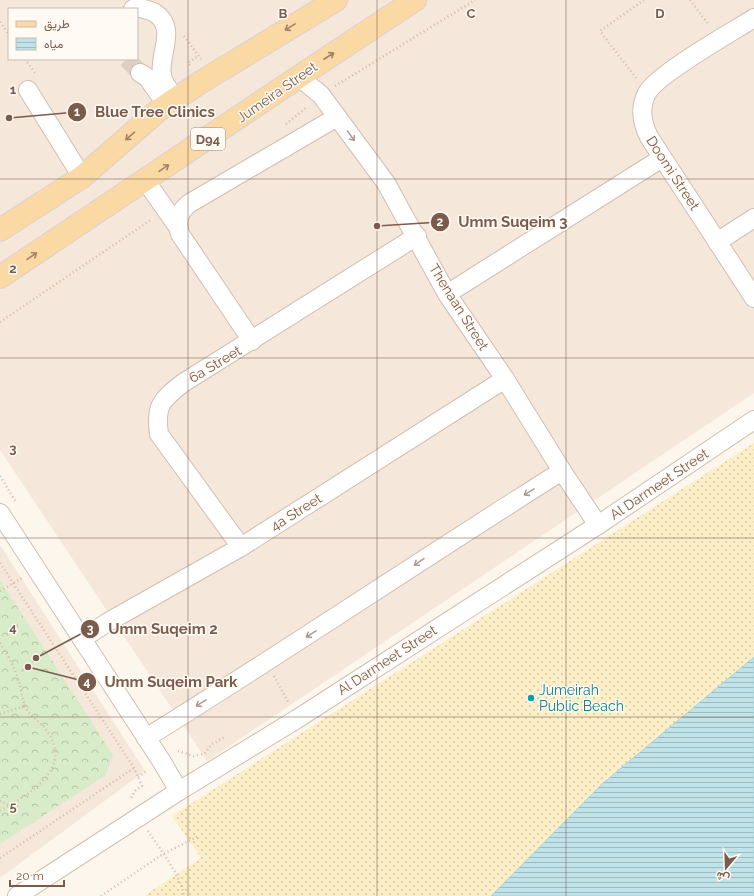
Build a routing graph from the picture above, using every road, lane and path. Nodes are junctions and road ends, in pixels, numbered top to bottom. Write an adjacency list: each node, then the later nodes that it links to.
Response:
1 (336, 0): 14 (main road, one-way to 14)
2 (415, 0): 11 (main road, Jumeira Street / D94, one-way to 2)
3 (644, 0): 13 (path)
4 (690, 0): 9 (path)
5 (135, 8): 14 (street)
6 (754, 18): 9 (street)
7 (0, 22): 8 (path)
8 (8, 34)
9 (720, 40): 13 (street)
10 (140, 73): 14 (street)
11 (298, 76): 15 (street, Thenaan Street); 18 (main road, Jumeira Street / D94, one-way to 11)
12 (28, 90): 17 (street)
13 (647, 93): 16 (street, Doomi Street)
14 (171, 102): 17 (main road, one-way to 17)
15 (337, 117): 20 (street); 22 (street, Thenaan Street, one-way to 22)
16 (662, 158): 23 (street, Doomi Street); 25 (street)
17 (82, 177): 21 (main road)
18 (145, 180): 20 (street); 24 (main road, Jumeira Street / D94, one-way to 18)
19 (754, 218): 23 (street)
20 (178, 227): 27 (street)
21 (0, 230)
22 (417, 236): 25 (street, Thenaan Street); 27 (street, 6a Street)
23 (717, 242): 26 (street, Doomi Street)
24 (0, 277)
25 (447, 294): 28 (street, Thenaan Street)
26 (754, 298)
27 (252, 341): 33 (street, 6a Street)
28 (506, 379): 30 (street, Thenaan Street); 33 (street, 4a Street)
29 (754, 420): 32 (street, Al Darmeet Street)
30 (562, 472): 32 (street, Thenaan Street); 40 (street, one-way to 40)
31 (0, 513): 35 (street)
32 (598, 525): 43 (street, Al Darmeet Street)
33 (240, 547): 38 (street, 4a Street)
34 (0, 563): 36 (path)
35 (36, 568): 36 (path); 38 (street)
36 (13, 583): 37 (path); 45 (path)
37 (0, 591)
38 (82, 639): 44 (street)
39 (0, 643): 41 (path)
40 (266, 662): 43 (path); 44 (street, one-way to 44)
41 (25, 706): 42 (path); 48 (path)
42 (0, 714)
43 (297, 719): 46 (street, Al Darmeet Street)
44 (146, 738): 46 (street)
45 (134, 768): 50 (path); 53 (path)
46 (179, 791): 50 (street, Al Darmeet Street)
47 (0, 801): 48 (path)
48 (10, 805): 49 (path)
49 (0, 811)
50 (138, 818): 52 (path); 54 (street, Al Darmeet Street)
51 (199, 836): 52 (path)
52 (163, 854): 55 (path); 56 (path)
53 (0, 858)
54 (17, 896)
55 (101, 896)
56 (184, 896)

